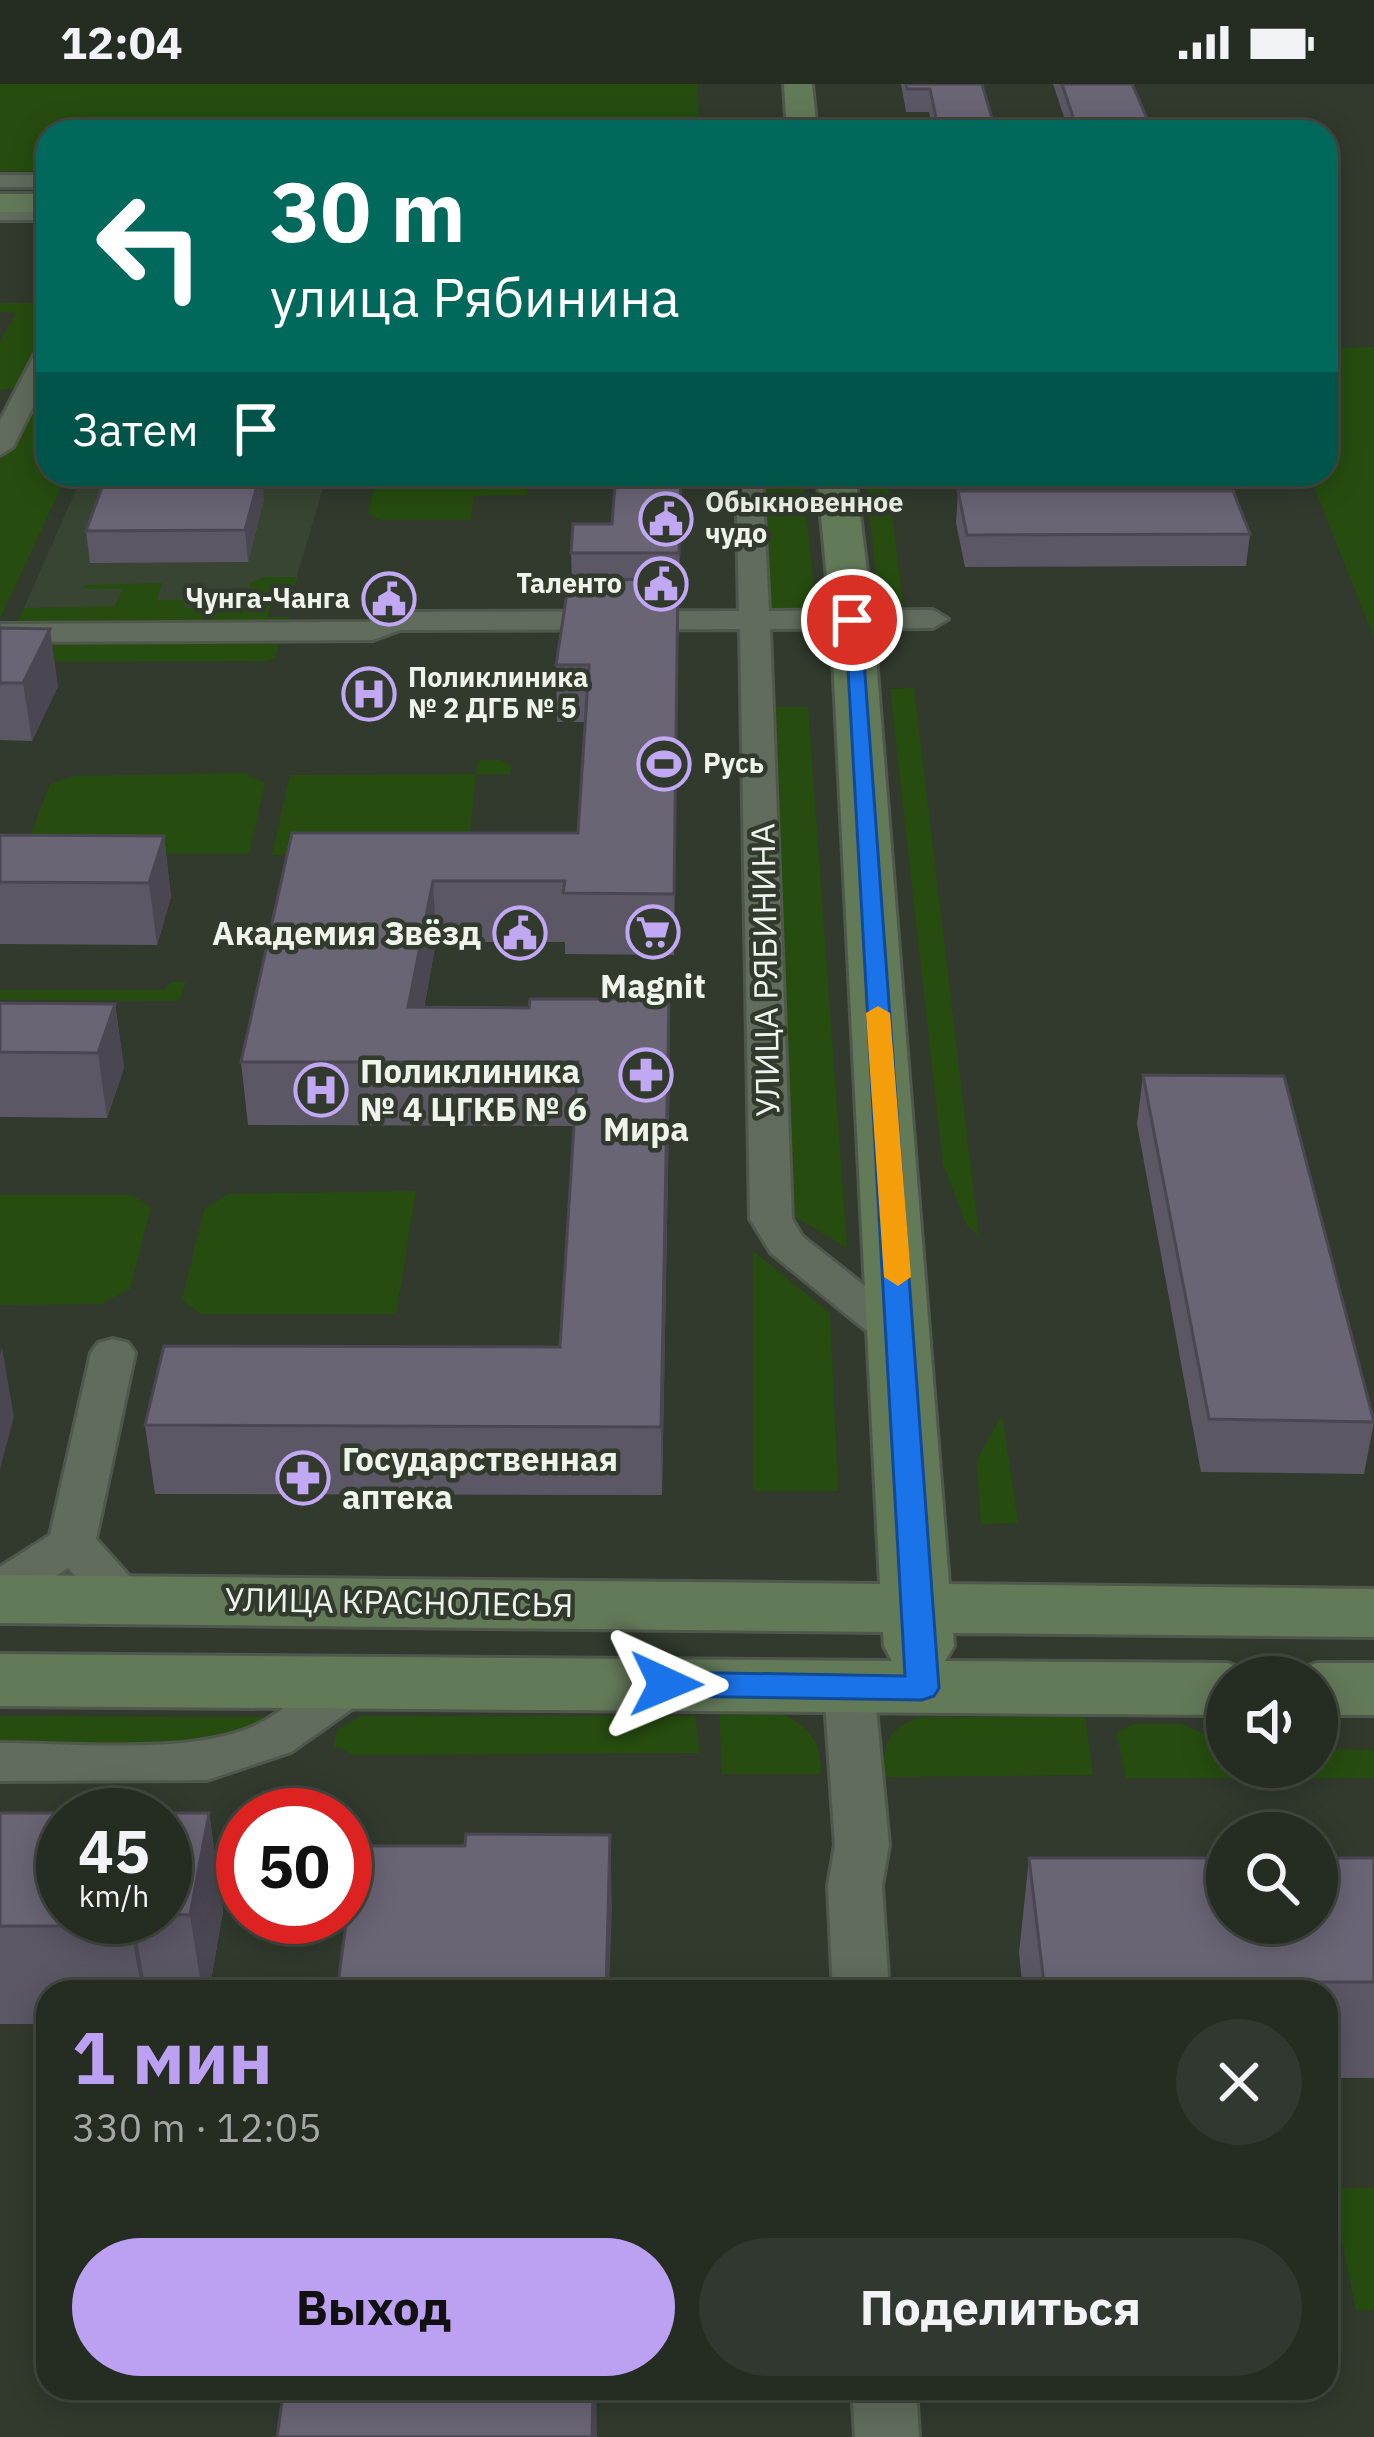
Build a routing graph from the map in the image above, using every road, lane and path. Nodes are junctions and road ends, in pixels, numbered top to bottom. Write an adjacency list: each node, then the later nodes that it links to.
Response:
1 (798, 84): 2 (street)
2 (801, 120)
3 (0, 181): 4 (street)
4 (36, 181)
5 (0, 192): 6 (street)
6 (36, 192)
7 (0, 203): 8 (street)
8 (36, 203)
9 (0, 213): 10 (street)
10 (36, 213)
11 (36, 376): 12 (street)
12 (0, 447)
13 (749, 486): 17 (street, УЛИЦА РЯБИНИНА)
14 (837, 486): 15 (street)
15 (852, 620): 16 (street); 17 (street); 20 (street)
16 (933, 620)
17 (755, 632): 18 (street); 19 (street); 20 (street, УЛИЦА РЯБИНИНА)
18 (0, 634)
19 (298, 646)
20 (899, 1335): 26 (street)
21 (113, 1353): 22 (street)
22 (72, 1543): 23 (street); 25 (street)
23 (0, 1590)
24 (0, 1599): 25 (street, УЛИЦА КРАСНОЛЕСЬЯ)
25 (126, 1599): 26 (street, УЛИЦА КРАСНОЛЕСЬЯ)
26 (916, 1608): 27 (street, УЛИЦА КРАСНОЛЕСЬЯ); 31 (street)
27 (1374, 1613)
28 (0, 1681): 29 (street)
29 (355, 1681): 30 (street); 35 (street)
30 (849, 1687): 31 (street); 36 (street)
31 (922, 1688): 32 (street)
32 (1206, 1689)
33 (1338, 1689): 34 (street)
34 (1374, 1689)
35 (0, 1762)
36 (860, 1980)
37 (884, 2400): 38 (street)
38 (886, 2437)

